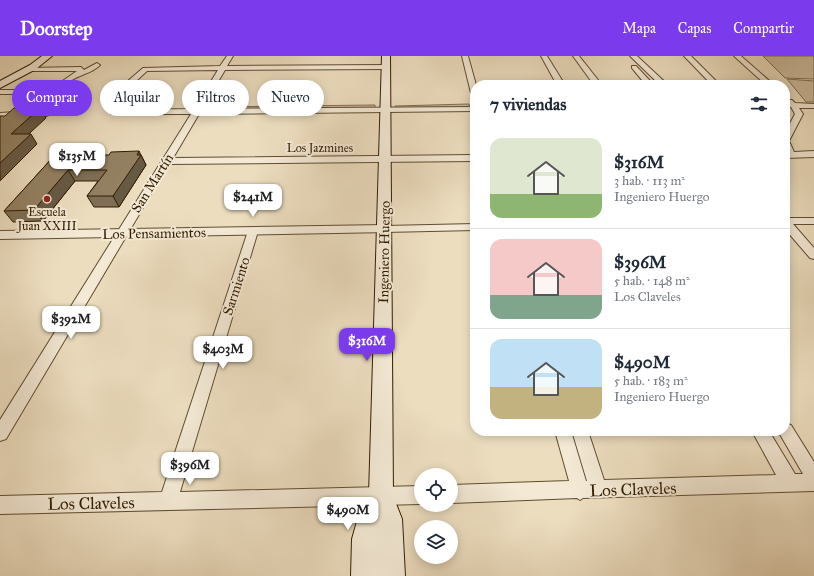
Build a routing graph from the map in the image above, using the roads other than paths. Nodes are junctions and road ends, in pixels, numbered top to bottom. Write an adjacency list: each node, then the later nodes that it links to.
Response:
1 (40, 56): 16 (main road)
2 (48, 56): 14 (main road)
3 (230, 56): 13 (street, San Martín)
4 (465, 56): 19 (street)
5 (544, 56): 20 (street)
6 (576, 56): 21 (street)
7 (627, 56): 22 (street)
8 (633, 56): 23 (street)
9 (688, 56): 24 (street)
10 (737, 56): 25 (street)
11 (386, 61): 13 (street); 32 (main road, Ingeniero Huergo)
12 (97, 65): 15 (street)
13 (223, 68): 18 (street, San Martín); 36 (street)
14 (29, 69): 15 (street); 26 (main road)
15 (79, 74): 17 (street)
16 (0, 79)
17 (67, 80)
18 (216, 80)
19 (471, 80)
20 (558, 80)
21 (594, 80)
22 (646, 80)
23 (659, 80)
24 (711, 80)
25 (764, 80)
26 (0, 85)
27 (0, 92): 28 (street)
28 (12, 92)
29 (470, 102): 32 (street)
30 (790, 102): 33 (street)
31 (790, 104): 40 (street)
32 (386, 106): 34 (street); 35 (street); 44 (main road, Ingeniero Huergo)
33 (814, 106)
34 (249, 108)
35 (470, 109)
36 (182, 110)
37 (0, 115): 38 (street)
38 (12, 115)
39 (194, 116): 45 (street, San Martín)
40 (790, 132)
41 (814, 154): 42 (street)
42 (790, 155)
43 (470, 158): 44 (street, Los Jazmines)
44 (386, 159): 45 (street, Los Jazmines); 50 (main road, Ingeniero Huergo)
45 (165, 161): 52 (street, San Martín)
46 (814, 221): 47 (street)
47 (790, 222)
48 (470, 227): 50 (street, Los Pensamientos)
49 (790, 228): 54 (street)
50 (384, 229): 51 (street, Los Pensamientos); 67 (main road, Ingeniero Huergo)
51 (253, 231): 52 (street, Los Pensamientos); 68 (street, Sarmiento)
52 (121, 233): 53 (street, Los Pensamientos); 55 (street, San Martín)
53 (0, 235)
54 (814, 255)
55 (0, 434)
56 (564, 436): 64 (street)
57 (582, 436): 63 (street)
58 (763, 436): 61 (street)
59 (789, 436): 60 (street)
60 (814, 477)
61 (790, 482): 62 (street, Los Claveles); 63 (street, Los Claveles)
62 (814, 482)
63 (599, 490): 64 (street, Los Claveles)
64 (580, 491): 65 (street, Los Claveles)
65 (458, 494)
66 (414, 495): 67 (street, Los Claveles)
67 (381, 496): 68 (street, Los Claveles); 70 (main road, Ingeniero Huergo); 71 (main road, Ingeniero Huergo)
68 (168, 502): 69 (street, Los Claveles)
69 (0, 505)
70 (365, 576)
71 (391, 576)

